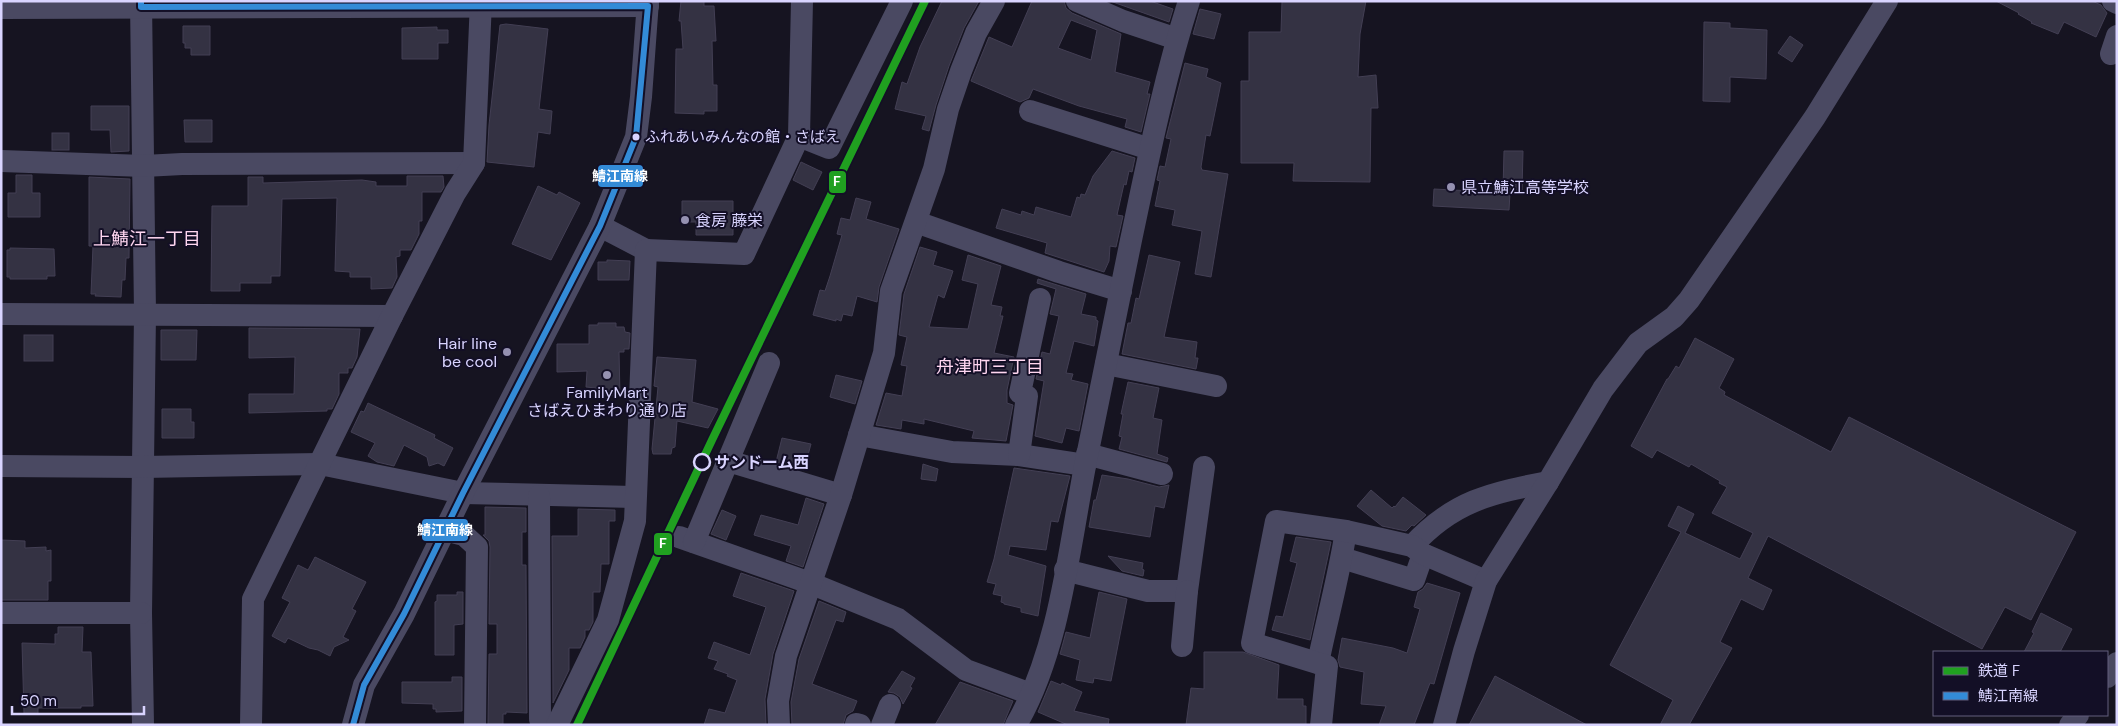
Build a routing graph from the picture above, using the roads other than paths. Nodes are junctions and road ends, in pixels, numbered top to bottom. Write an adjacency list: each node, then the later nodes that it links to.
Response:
1 (802, 1): 16 (street)
2 (902, 1): 16 (street)
3 (994, 1): 21 (street)
4 (1077, 1): 14 (street)
5 (1189, 1): 14 (street)
6 (1887, 1): 41 (street)
7 (2113, 1): 8 (street)
8 (2117, 3)
9 (63, 4): 10 (street); 13 (street)
10 (141, 4): 11 (street); 20 (street)
11 (481, 4): 12 (street); 19 (street)
12 (648, 4): 22 (street)
13 (1, 8)
14 (1177, 39): 17 (street)
15 (1030, 111): 17 (street)
16 (799, 136): 23 (street)
17 (1150, 149): 24 (street)
18 (1, 162): 20 (street)
19 (474, 163): 20 (street); 28 (street)
20 (144, 166): 27 (street)
21 (916, 222): 24 (street); 32 (street)
22 (600, 226): 23 (street); 42 (street)
23 (646, 250): 45 (street)
24 (1121, 291): 30 (street)
25 (1040, 299): 33 (street)
26 (1, 314): 27 (street)
27 (145, 314): 28 (street); 38 (street)
28 (392, 316): 36 (street)
29 (770, 362): 35 (street)
30 (1106, 364): 31 (street); 34 (street)
31 (1216, 386)
32 (860, 436): 33 (street); 43 (street)
33 (1019, 455): 34 (street)
34 (1086, 460): 40 (street); 50 (street)
35 (728, 461): 43 (street); 52 (street)
36 (320, 464): 38 (street); 42 (street); 62 (street)
37 (1, 466): 38 (street)
38 (143, 467): 55 (street)
39 (1204, 467): 53 (street)
40 (1162, 474)
41 (1548, 482): 48 (street); 51 (street)
42 (463, 493): 44 (street); 46 (street)
43 (841, 495): 52 (street)
44 (539, 496): 45 (street); 65 (street)
45 (634, 497): 66 (street)
46 (445, 530): 63 (street); 64 (street)
47 (1346, 531): 48 (street); 49 (street); 57 (street)
48 (1418, 550): 49 (street); 51 (street)
49 (1342, 558): 57 (street)
50 (1065, 570): 53 (street); 60 (street)
51 (1486, 581): 70 (street)
52 (810, 583): 60 (street); 67 (street)
53 (1187, 591): 56 (street)
54 (1, 613): 55 (street)
55 (141, 613): 61 (street)
56 (1182, 646)
57 (1318, 663): 69 (street)
58 (2117, 663): 59 (street)
59 (2108, 675)
60 (1031, 694): 68 (street)
61 (143, 725)
62 (252, 725)
63 (352, 725)
64 (475, 725)
65 (542, 725)
66 (557, 725)
67 (779, 725)
68 (1017, 725)
69 (1321, 725)
70 (1444, 725)

